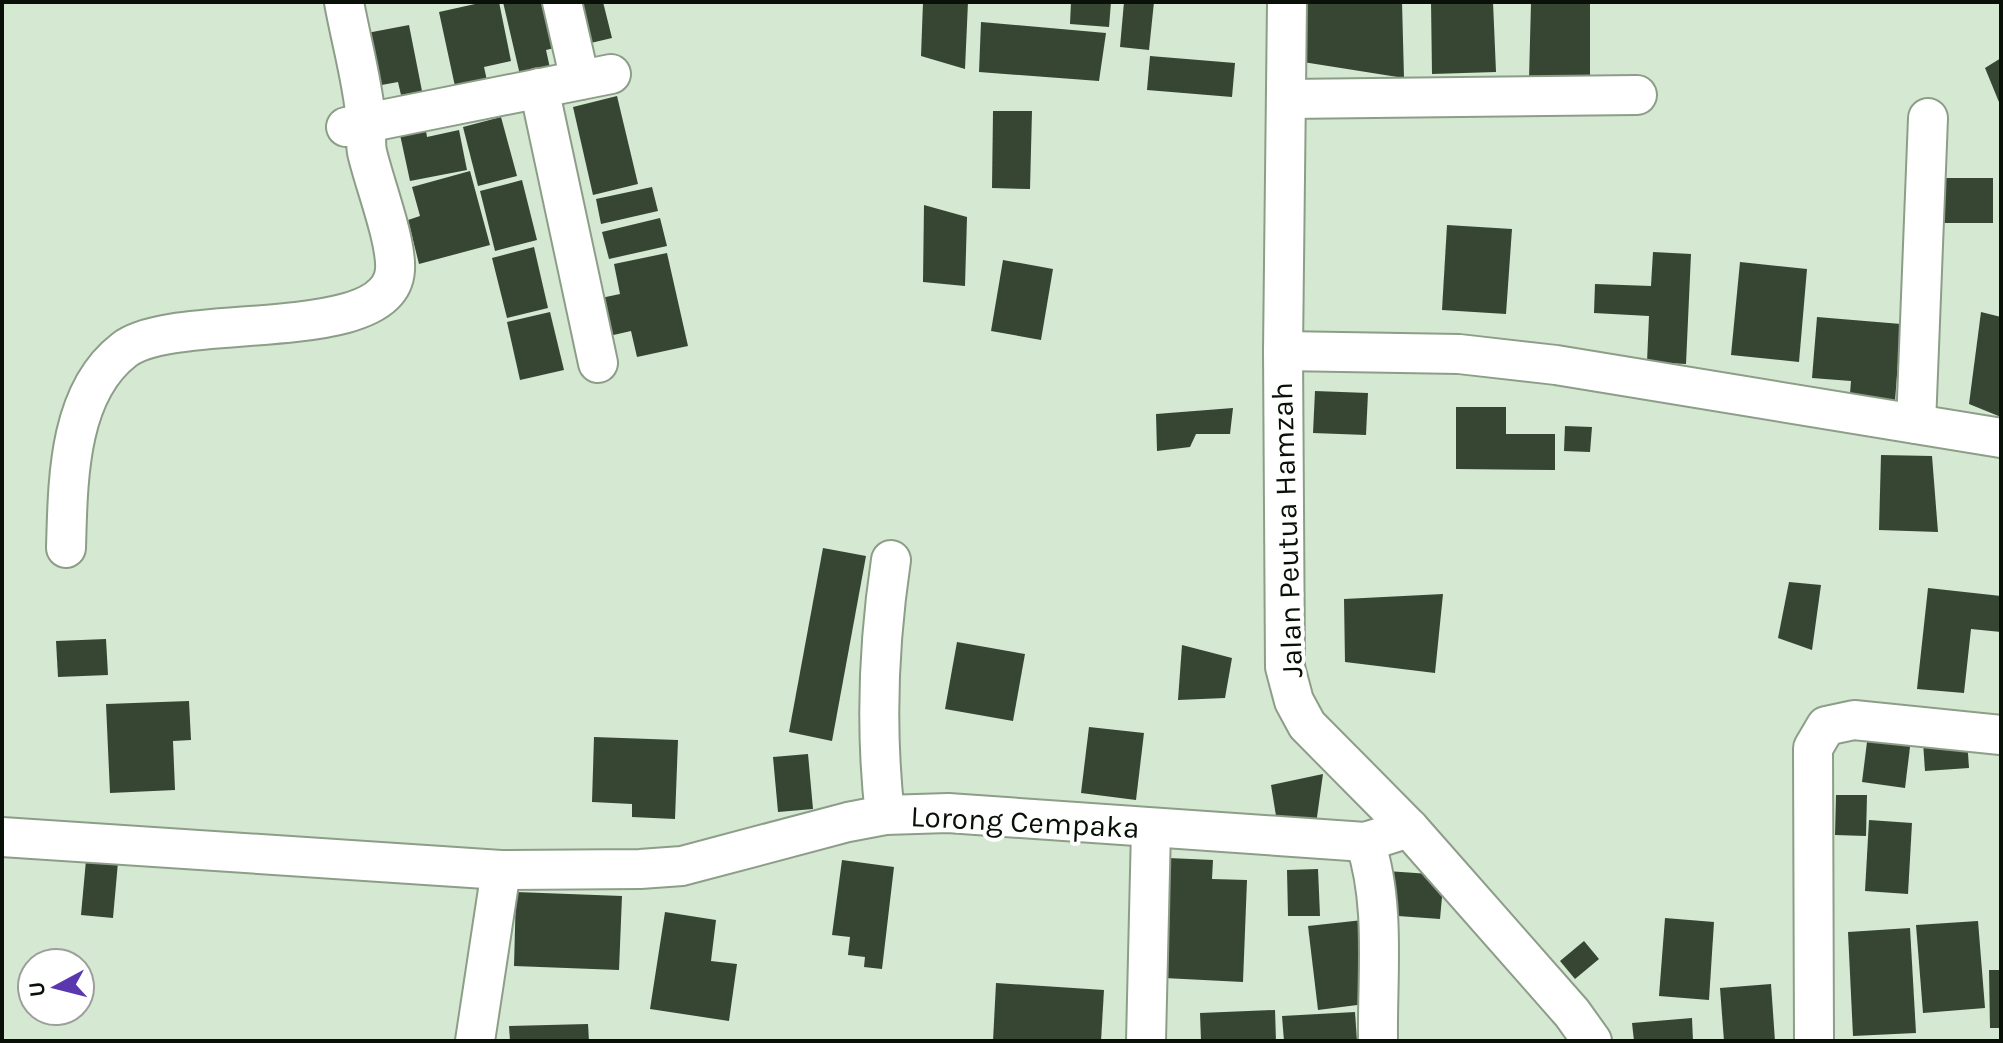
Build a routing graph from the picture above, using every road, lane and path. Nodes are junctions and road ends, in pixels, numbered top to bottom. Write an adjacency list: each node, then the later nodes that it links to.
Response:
1 (319, 2): 9 (street)
2 (344, 2): 9 (street)
3 (562, 2): 5 (street)
4 (1287, 2): 7 (street, Jalan Peutua Hamzah)
5 (539, 88): 9 (street); 11 (street)
6 (1637, 95): 7 (street)
7 (1287, 99): 10 (street, Jalan Peutua Hamzah)
8 (1928, 118): 12 (street)
9 (359, 132): 14 (street)
10 (1283, 351): 12 (street); 18 (street, Jalan Peutua Hamzah)
11 (598, 363)
12 (1916, 424): 13 (street)
13 (2001, 438)
14 (66, 548)
15 (891, 560): 17 (street)
16 (2001, 735): 27 (street)
17 (885, 815): 19 (street, Lorong Cempaka); 22 (street, Lorong Cempaka)
18 (1409, 828): 21 (street, Lorong Cempaka); 26 (street, Jalan Peutua Hamzah)
19 (1151, 829): 21 (street, Lorong Cempaka); 24 (street)
20 (2, 837): 22 (street, Lorong Cempaka)
21 (1365, 842): 25 (street)
22 (501, 870): 23 (street)
23 (475, 1041)
24 (1146, 1041)
25 (1378, 1041)
26 (1592, 1041)
27 (1814, 1041)

